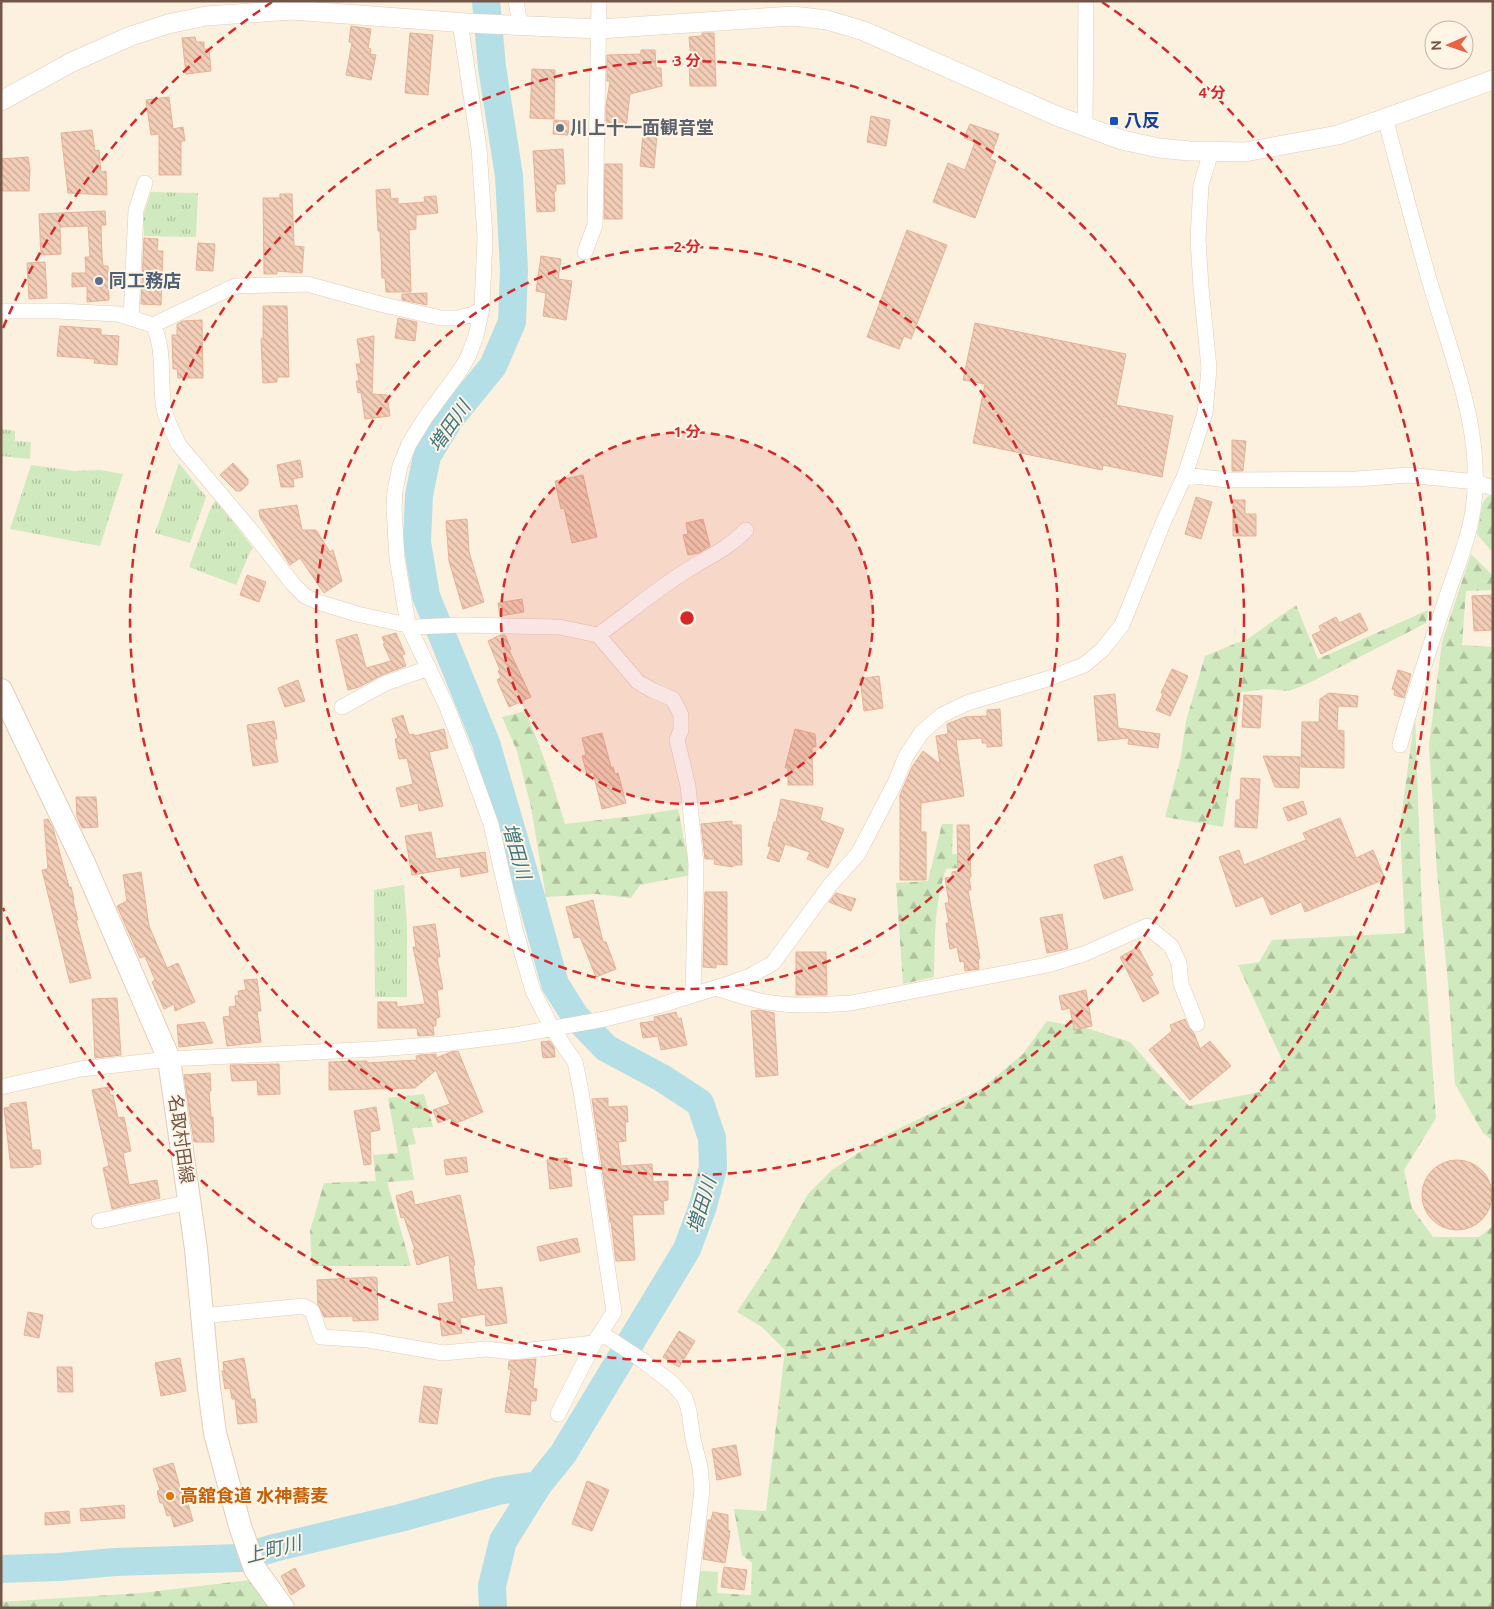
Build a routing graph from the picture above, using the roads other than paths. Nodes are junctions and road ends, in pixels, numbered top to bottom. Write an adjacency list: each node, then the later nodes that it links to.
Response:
1 (516, 1): 5 (street)
2 (599, 1): 6 (street)
3 (1086, 1): 10 (street)
4 (463, 22): 5 (street); 8 (street); 14 (street)
5 (516, 25): 6 (street)
6 (599, 29): 10 (street); 13 (street)
7 (1493, 80): 9 (street)
8 (1, 101)
9 (1385, 118): 11 (street); 19 (street)
10 (1085, 126): 11 (street)
11 (1210, 152): 18 (street)
12 (145, 183): 16 (street)
13 (585, 252)
14 (482, 308): 17 (street); 22 (street)
15 (1, 312): 16 (street)
16 (131, 318): 17 (street)
17 (153, 325): 22 (street)
18 (1185, 475): 19 (street); 28 (street)
19 (1476, 482): 20 (street); 27 (street)
20 (1493, 488)
21 (746, 530): 23 (street)
22 (412, 626): 23 (street); 24 (street)
23 (598, 635): 29 (street)
24 (429, 668): 26 (street); 31 (street)
25 (1, 690): 32 (main road, 名取村田線)
26 (342, 707)
27 (1400, 745)
28 (715, 988): 29 (street); 30 (street)
29 (693, 995): 31 (street)
30 (1197, 1024)
31 (557, 1027): 32 (street); 37 (street)
32 (170, 1059): 33 (street); 34 (main road, 名取村田線)
33 (1, 1087)
34 (190, 1202): 35 (street); 36 (main road, 名取村田線)
35 (99, 1221)
36 (202, 1316): 37 (street); 39 (main road, 名取村田線)
37 (601, 1338): 38 (street); 40 (street)
38 (558, 1414)
39 (283, 1608)
40 (688, 1608)

